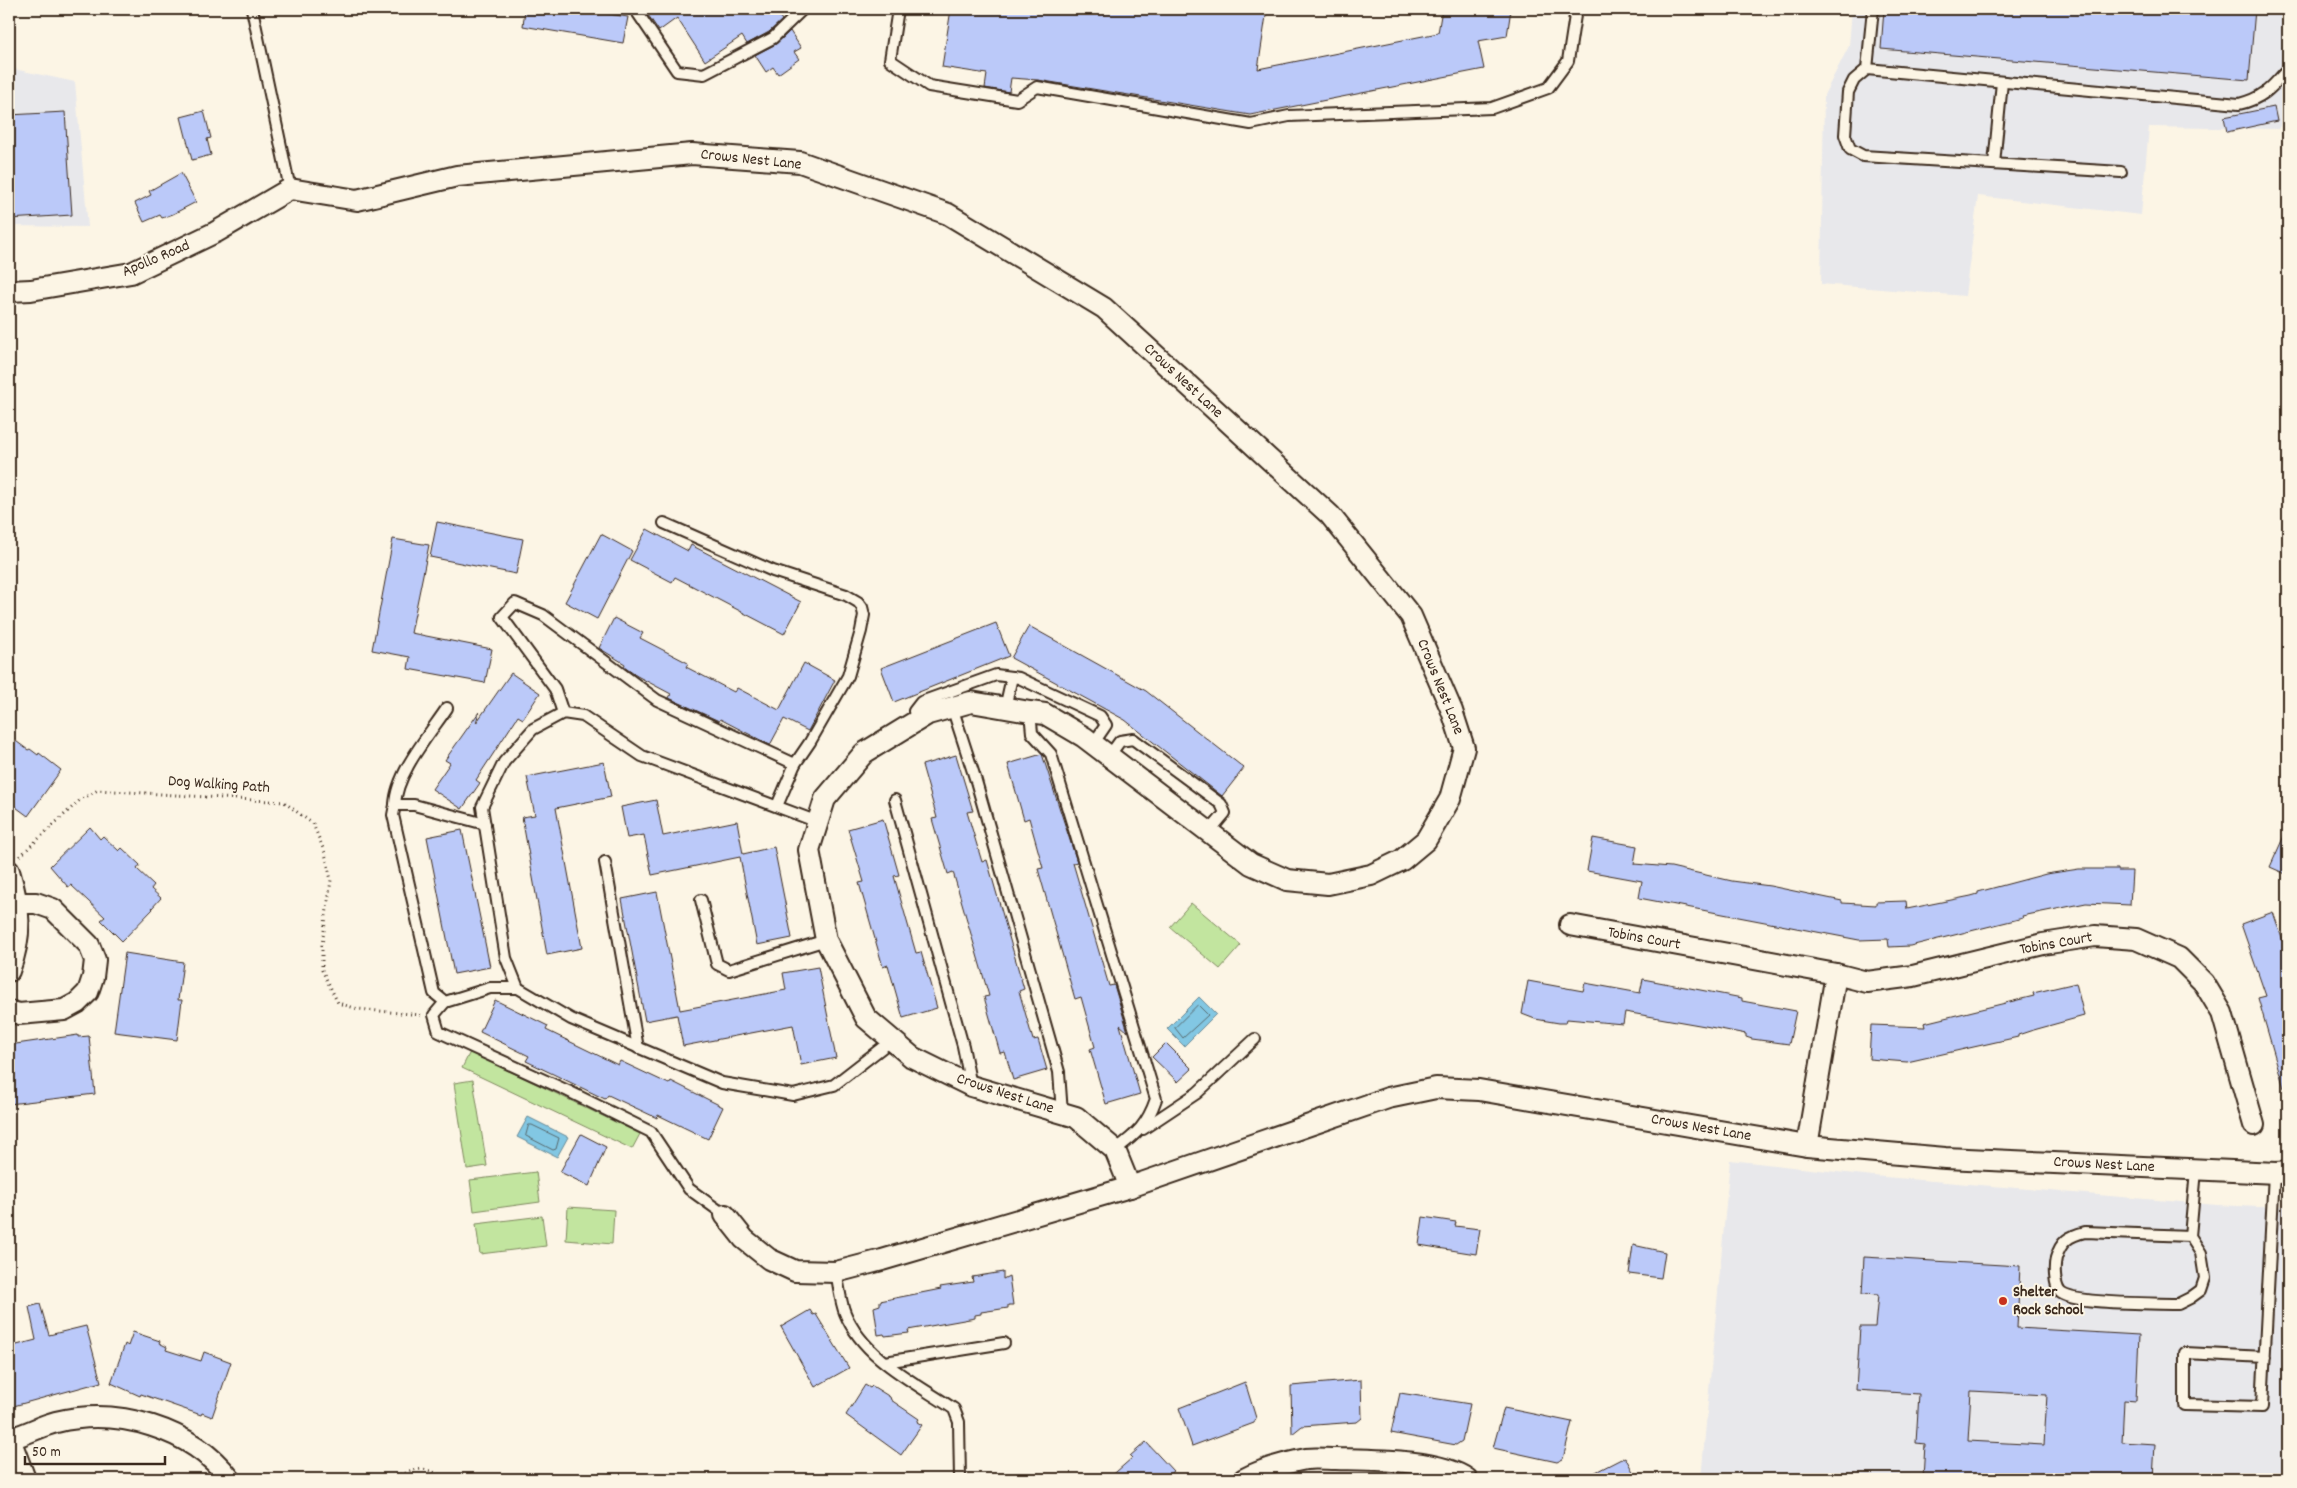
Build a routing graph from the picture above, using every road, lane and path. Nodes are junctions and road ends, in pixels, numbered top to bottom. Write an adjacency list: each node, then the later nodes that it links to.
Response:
1 (252, 9): 12 (lane)
2 (635, 9): 3 (lane)
3 (803, 9)
4 (898, 9): 5 (lane)
5 (1576, 9)
6 (1873, 9): 7 (lane)
7 (1867, 69): 9 (lane); 10 (lane)
8 (2288, 69): 9 (lane)
9 (2002, 82): 10 (lane)
10 (1994, 164): 11 (lane)
11 (2121, 172)
12 (290, 188): 13 (street, Apollo Road); 30 (street, Crows Nest Lane)
13 (9, 291)
14 (664, 523): 24 (lane)
15 (1012, 677): 18 (lane); 21 (lane); 22 (lane)
16 (952, 707): 18 (street, Crows Nest Lane); 21 (street, Crows Nest Lane); 47 (lane)
17 (447, 708): 26 (lane)
18 (1005, 708): 19 (street, Crows Nest Lane)
19 (1030, 712): 22 (street, Crows Nest Lane); 49 (lane)
20 (563, 713): 24 (lane); 27 (lane); 29 (lane)
21 (916, 721): 28 (street, Crows Nest Lane)
22 (1093, 744): 23 (street, Crows Nest Lane)
23 (1109, 756): 30 (street, Crows Nest Lane); 30 (lane)
24 (795, 764): 27 (lane)
25 (895, 800): 46 (lane)
26 (395, 805): 29 (lane); 40 (lane)
27 (777, 806): 28 (lane)
28 (818, 822): 36 (street, Crows Nest Lane)
29 (485, 824): 39 (lane)
30 (1209, 832)
31 (605, 862): 45 (lane)
32 (11, 866): 34 (street); 42 (path, Dog Walking Path)
33 (701, 900): 36 (lane)
34 (18, 904): 37 (street); 41 (street)
35 (1570, 925): 38 (street, Tobins Court)
36 (826, 940): 44 (street, Crows Nest Lane)
37 (9, 971)
38 (1836, 974): 48 (street, Tobins Court); 50 (street)
39 (518, 988): 40 (lane); 45 (lane)
40 (445, 1002): 42 (lane)
41 (9, 1011)
42 (434, 1015): 55 (lane)
43 (1255, 1039): 49 (lane)
44 (892, 1040): 45 (lane); 46 (street, Crows Nest Lane)
45 (638, 1048)
46 (971, 1086): 47 (street, Crows Nest Lane)
47 (1062, 1113): 51 (street, Crows Nest Lane)
48 (2254, 1125)
49 (1140, 1131): 51 (lane)
50 (1807, 1146): 52 (street, Crows Nest Lane); 54 (street, Crows Nest Lane)
51 (1116, 1150): 54 (street, Crows Nest Lane)
52 (2196, 1170): 53 (street, Crows Nest Lane); 56 (lane)
53 (2281, 1172): 59 (lane)
54 (1130, 1187): 57 (street, Crows Nest Lane)
55 (725, 1215): 57 (street, Crows Nest Lane)
56 (2190, 1236): 56 (lane)
57 (836, 1272): 60 (lane)
58 (1004, 1343): 60 (lane)
59 (2265, 1356): 59 (lane)
60 (885, 1362): 66 (lane)
61 (10, 1439): 62 (street); 63 (street)
62 (25, 1479)
63 (230, 1479)
64 (391, 1479): 65 (path)
65 (444, 1479)
66 (960, 1479)
67 (1244, 1479): 68 (street)
68 (1467, 1479)

